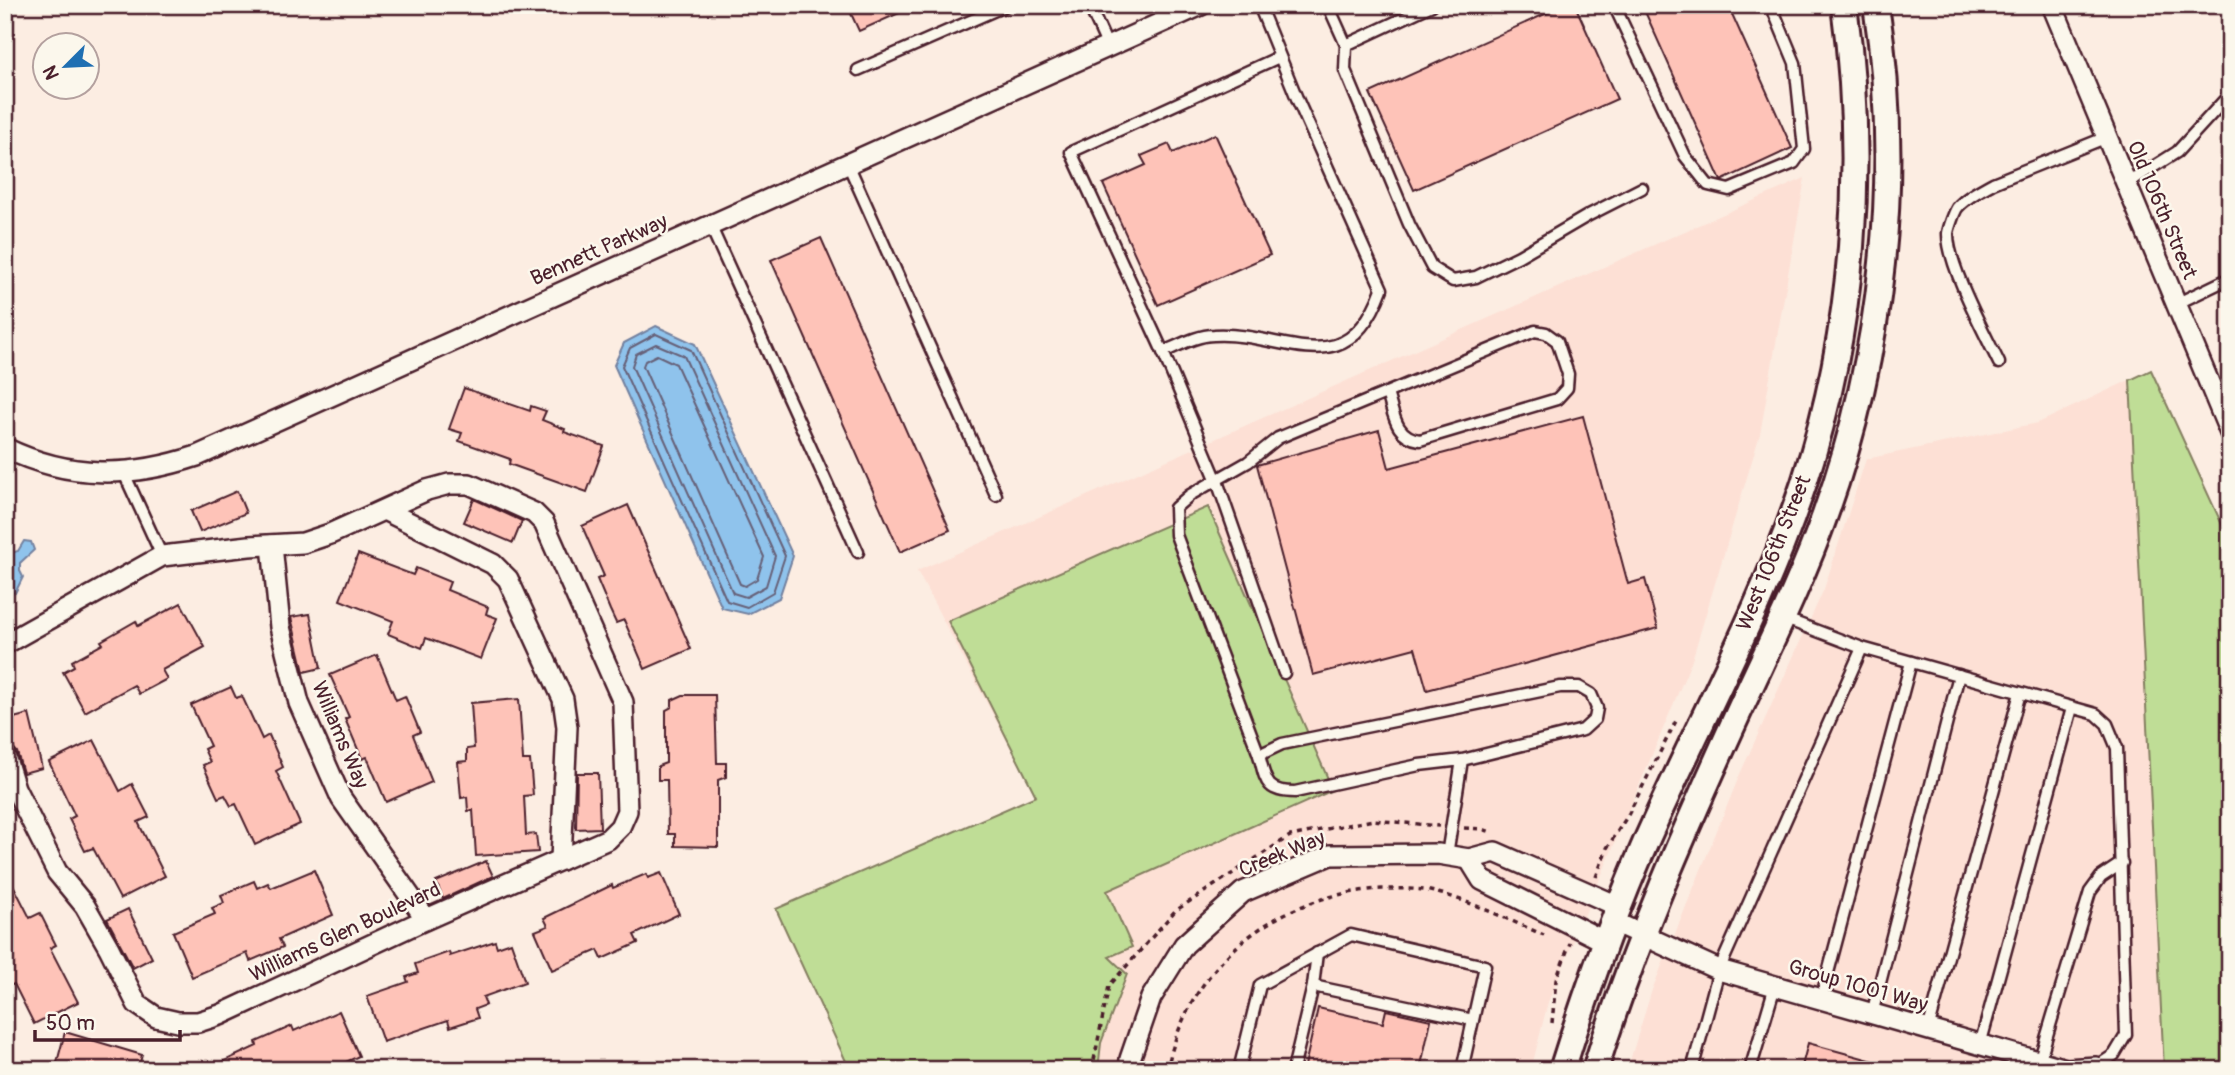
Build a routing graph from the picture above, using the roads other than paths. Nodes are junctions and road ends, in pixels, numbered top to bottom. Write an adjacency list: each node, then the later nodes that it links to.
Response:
1 (1007, 5): 15 (lane)
2 (1089, 5): 13 (lane)
3 (1201, 5): 13 (street, Bennett Parkway)
4 (1259, 5): 14 (lane)
5 (1328, 5): 12 (lane)
6 (1432, 5): 12 (lane)
7 (1614, 5): 8 (lane)
8 (1771, 5)
9 (1844, 5): 52 (street, West 106th Street)
10 (1876, 5): 36 (street, West 106th Street)
11 (2052, 5): 17 (street, Old 106th Street)
12 (1346, 45): 20 (lane)
13 (1108, 47): 18 (street, Bennett Parkway)
14 (1279, 57): 24 (lane); 24 (lane)
15 (858, 70)
16 (2230, 94): 19 (lane)
17 (2107, 137): 19 (street, Old 106th Street); 25 (lane)
18 (848, 164): 21 (street, Bennett Parkway); 31 (lane)
19 (2126, 184): 23 (street, Old 106th Street)
20 (1642, 188)
21 (710, 225): 29 (street, Bennett Parkway); 34 (lane)
22 (2230, 278): 23 (lane)
23 (2176, 304): 27 (street, Old 106th Street)
24 (1163, 352): 30 (lane)
25 (1999, 363)
26 (1387, 393): 26 (lane); 30 (lane)
27 (2230, 433)
28 (5, 448): 29 (street, Bennett Parkway)
29 (123, 471): 35 (lane)
30 (1217, 481): 40 (lane); 44 (lane)
31 (996, 495)
32 (384, 510): 33 (street, Williams Glen Boulevard); 49 (street); 49 (street, Williams Glen Boulevard)
33 (272, 545): 35 (street, Williams Glen Boulevard); 51 (street, Williams Way)
34 (858, 552)
35 (162, 556): 37 (street, Williams Glen Boulevard)
36 (1782, 617): 38 (lane); 53 (street, West 106th Street)
37 (5, 644)
38 (1862, 648): 39 (lane); 55 (lane)
39 (1911, 662): 41 (lane); 58 (lane)
40 (1284, 673)
41 (1959, 675): 42 (lane); 59 (lane)
42 (2020, 693): 43 (lane); 61 (lane)
43 (2072, 708): 50 (lane); 62 (lane)
44 (1259, 755): 46 (lane); 46 (lane)
45 (5, 756): 51 (street, Williams Glen Boulevard)
46 (1462, 760): 47 (lane)
47 (1447, 855): 48 (street, Creek Way); 65 (street, Creek Way)
48 (1469, 859): 52 (street); 52 (street, Creek Way)
49 (561, 860): 51 (street, Williams Glen Boulevard)
50 (2122, 863): 63 (lane); 64 (lane)
51 (426, 919)
52 (1613, 923): 53 (street, Group 1001 Way); 69 (street, West 106th Street)
53 (1641, 935): 55 (street, Group 1001 Way); 70 (street, West 106th Street)
54 (1317, 953): 56 (lane); 60 (lane); 66 (lane)
55 (1719, 970): 57 (street, Group 1001 Way); 71 (lane)
56 (1313, 986): 60 (lane); 67 (lane)
57 (1774, 986): 58 (street, Group 1001 Way); 72 (lane)
58 (1821, 999): 59 (street, Group 1001 Way)
59 (1872, 1014): 61 (street, Group 1001 Way)
60 (1473, 1020): 68 (lane)
61 (1928, 1030): 62 (street, Group 1001 Way)
62 (1980, 1045): 63 (street, Group 1001 Way)
63 (2039, 1062): 64 (street, Group 1001 Way)
64 (2096, 1067)
65 (1129, 1070)
66 (1239, 1070)
67 (1293, 1070)
68 (1462, 1070)
69 (1562, 1070)
70 (1595, 1070)
71 (1692, 1070)
72 (1750, 1070)

